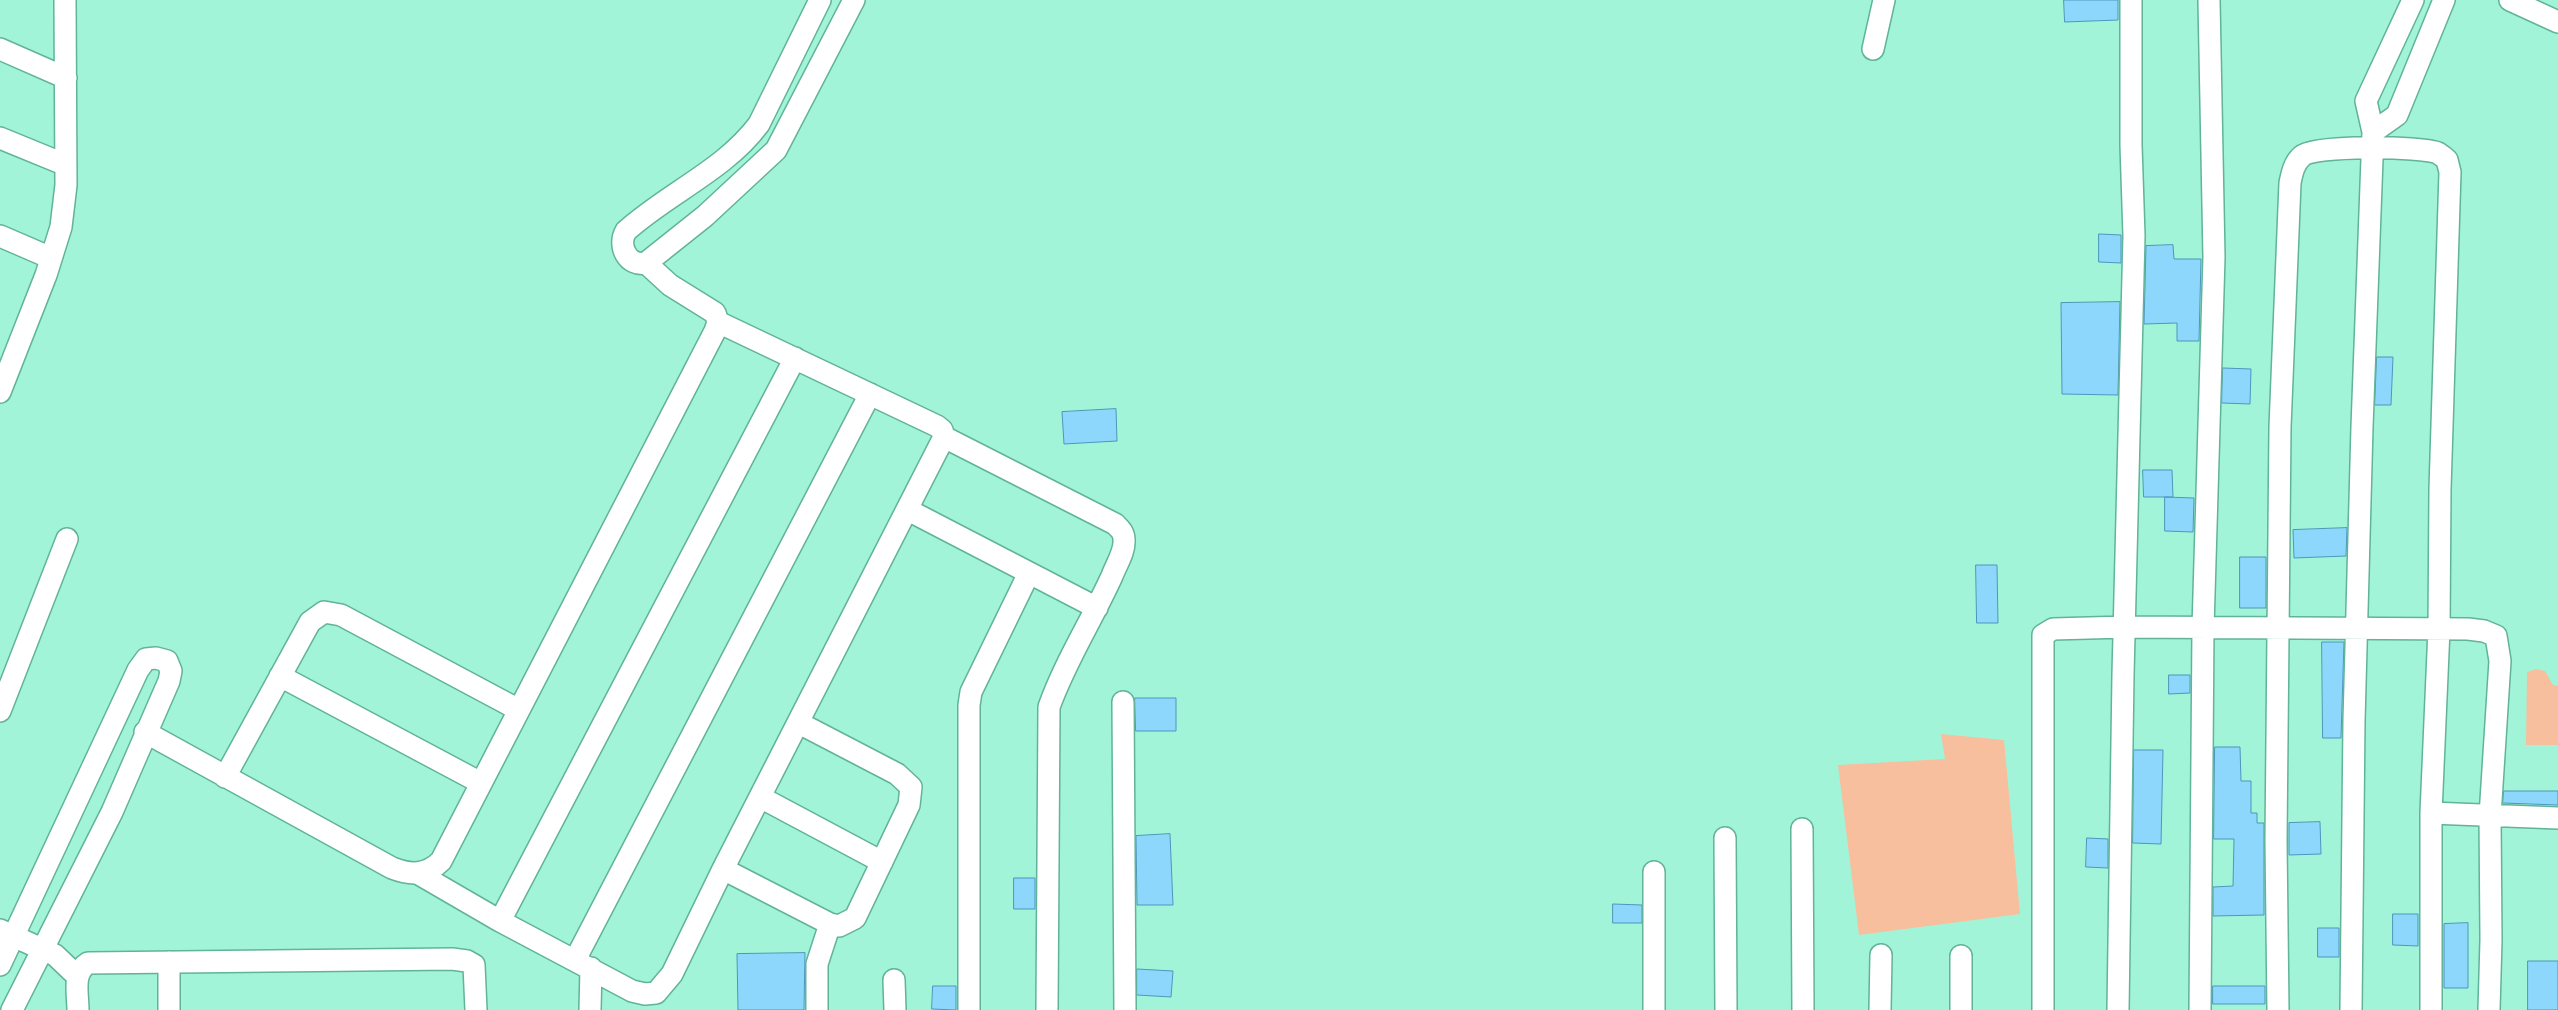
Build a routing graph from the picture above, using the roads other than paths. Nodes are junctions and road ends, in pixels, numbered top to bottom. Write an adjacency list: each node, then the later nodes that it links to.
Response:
1 (65, 0): 13 (street)
2 (820, 0): 19 (street)
3 (854, 0): 19 (street)
4 (1884, 0): 11 (street)
5 (2132, 0): 29 (street)
6 (2209, 0): 30 (street)
7 (2413, 0): 15 (street)
8 (2444, 0): 15 (street)
9 (2520, 2): 10 (street)
10 (2558, 22)
11 (1873, 49)
12 (0, 50): 13 (street)
13 (66, 78): 16 (street)
14 (0, 138): 16 (street)
15 (2372, 140): 31 (street); 32 (street); 33 (street)
16 (66, 165): 18 (street)
17 (0, 236): 18 (street)
18 (52, 258): 22 (street)
19 (646, 263): 20 (street)
20 (718, 322): 21 (street); 37 (street)
21 (795, 358): 23 (street); 53 (street)
22 (0, 392)
23 (870, 394): 24 (street); 60 (street)
24 (944, 437): 25 (street); 28 (street)
25 (908, 510): 27 (street); 39 (street)
26 (67, 539): 35 (street)
27 (1029, 573): 28 (street); 71 (street)
28 (1097, 608): 72 (street)
29 (2125, 627): 30 (street); 79 (street); 80 (street)
30 (2203, 628): 31 (street); 81 (street)
31 (2279, 629): 32 (street); 82 (street)
32 (2358, 630): 33 (street); 83 (street)
33 (2439, 630): 44 (street); 45 (street)
34 (280, 676): 37 (street); 41 (street); 42 (street)
35 (4, 690): 38 (street)
36 (1123, 702): 73 (street)
37 (519, 710): 42 (street)
38 (0, 711)
39 (798, 722): 43 (street); 49 (street)
40 (145, 732): 41 (street); 55 (street); 56 (street)
41 (225, 776): 52 (street)
42 (481, 783): 52 (street)
43 (760, 797): 49 (street); 50 (street)
44 (2431, 813): 45 (street); 84 (street)
45 (2490, 816): 46 (street); 85 (street)
46 (2558, 818)
47 (1802, 830): 76 (street)
48 (1725, 838): 75 (street)
49 (882, 862): 54 (street)
50 (723, 869): 54 (street); 60 (street)
51 (1654, 872): 74 (street)
52 (419, 874): 53 (street)
53 (500, 921): 60 (street)
54 (830, 924): 69 (street)
55 (7, 933): 56 (street); 61 (street)
56 (43, 949): 62 (street); 64 (street)
57 (1880, 955): 77 (street)
58 (1961, 956): 78 (street)
59 (169, 962): 62 (street); 66 (street); 67 (street)
60 (583, 964): 68 (street)
61 (0, 965)
62 (78, 976): 65 (street)
63 (894, 980): 70 (street)
64 (12, 1010)
65 (78, 1010)
66 (169, 1010)
67 (476, 1010)
68 (590, 1010)
69 (817, 1010)
70 (895, 1010)
71 (969, 1010)
72 (1047, 1010)
73 (1125, 1010)
74 (1654, 1010)
75 (1726, 1010)
76 (1803, 1010)
77 (1880, 1010)
78 (1961, 1010)
79 (2043, 1010)
80 (2118, 1010)
81 (2200, 1010)
82 (2278, 1010)
83 (2351, 1010)
84 (2430, 1010)
85 (2489, 1010)

